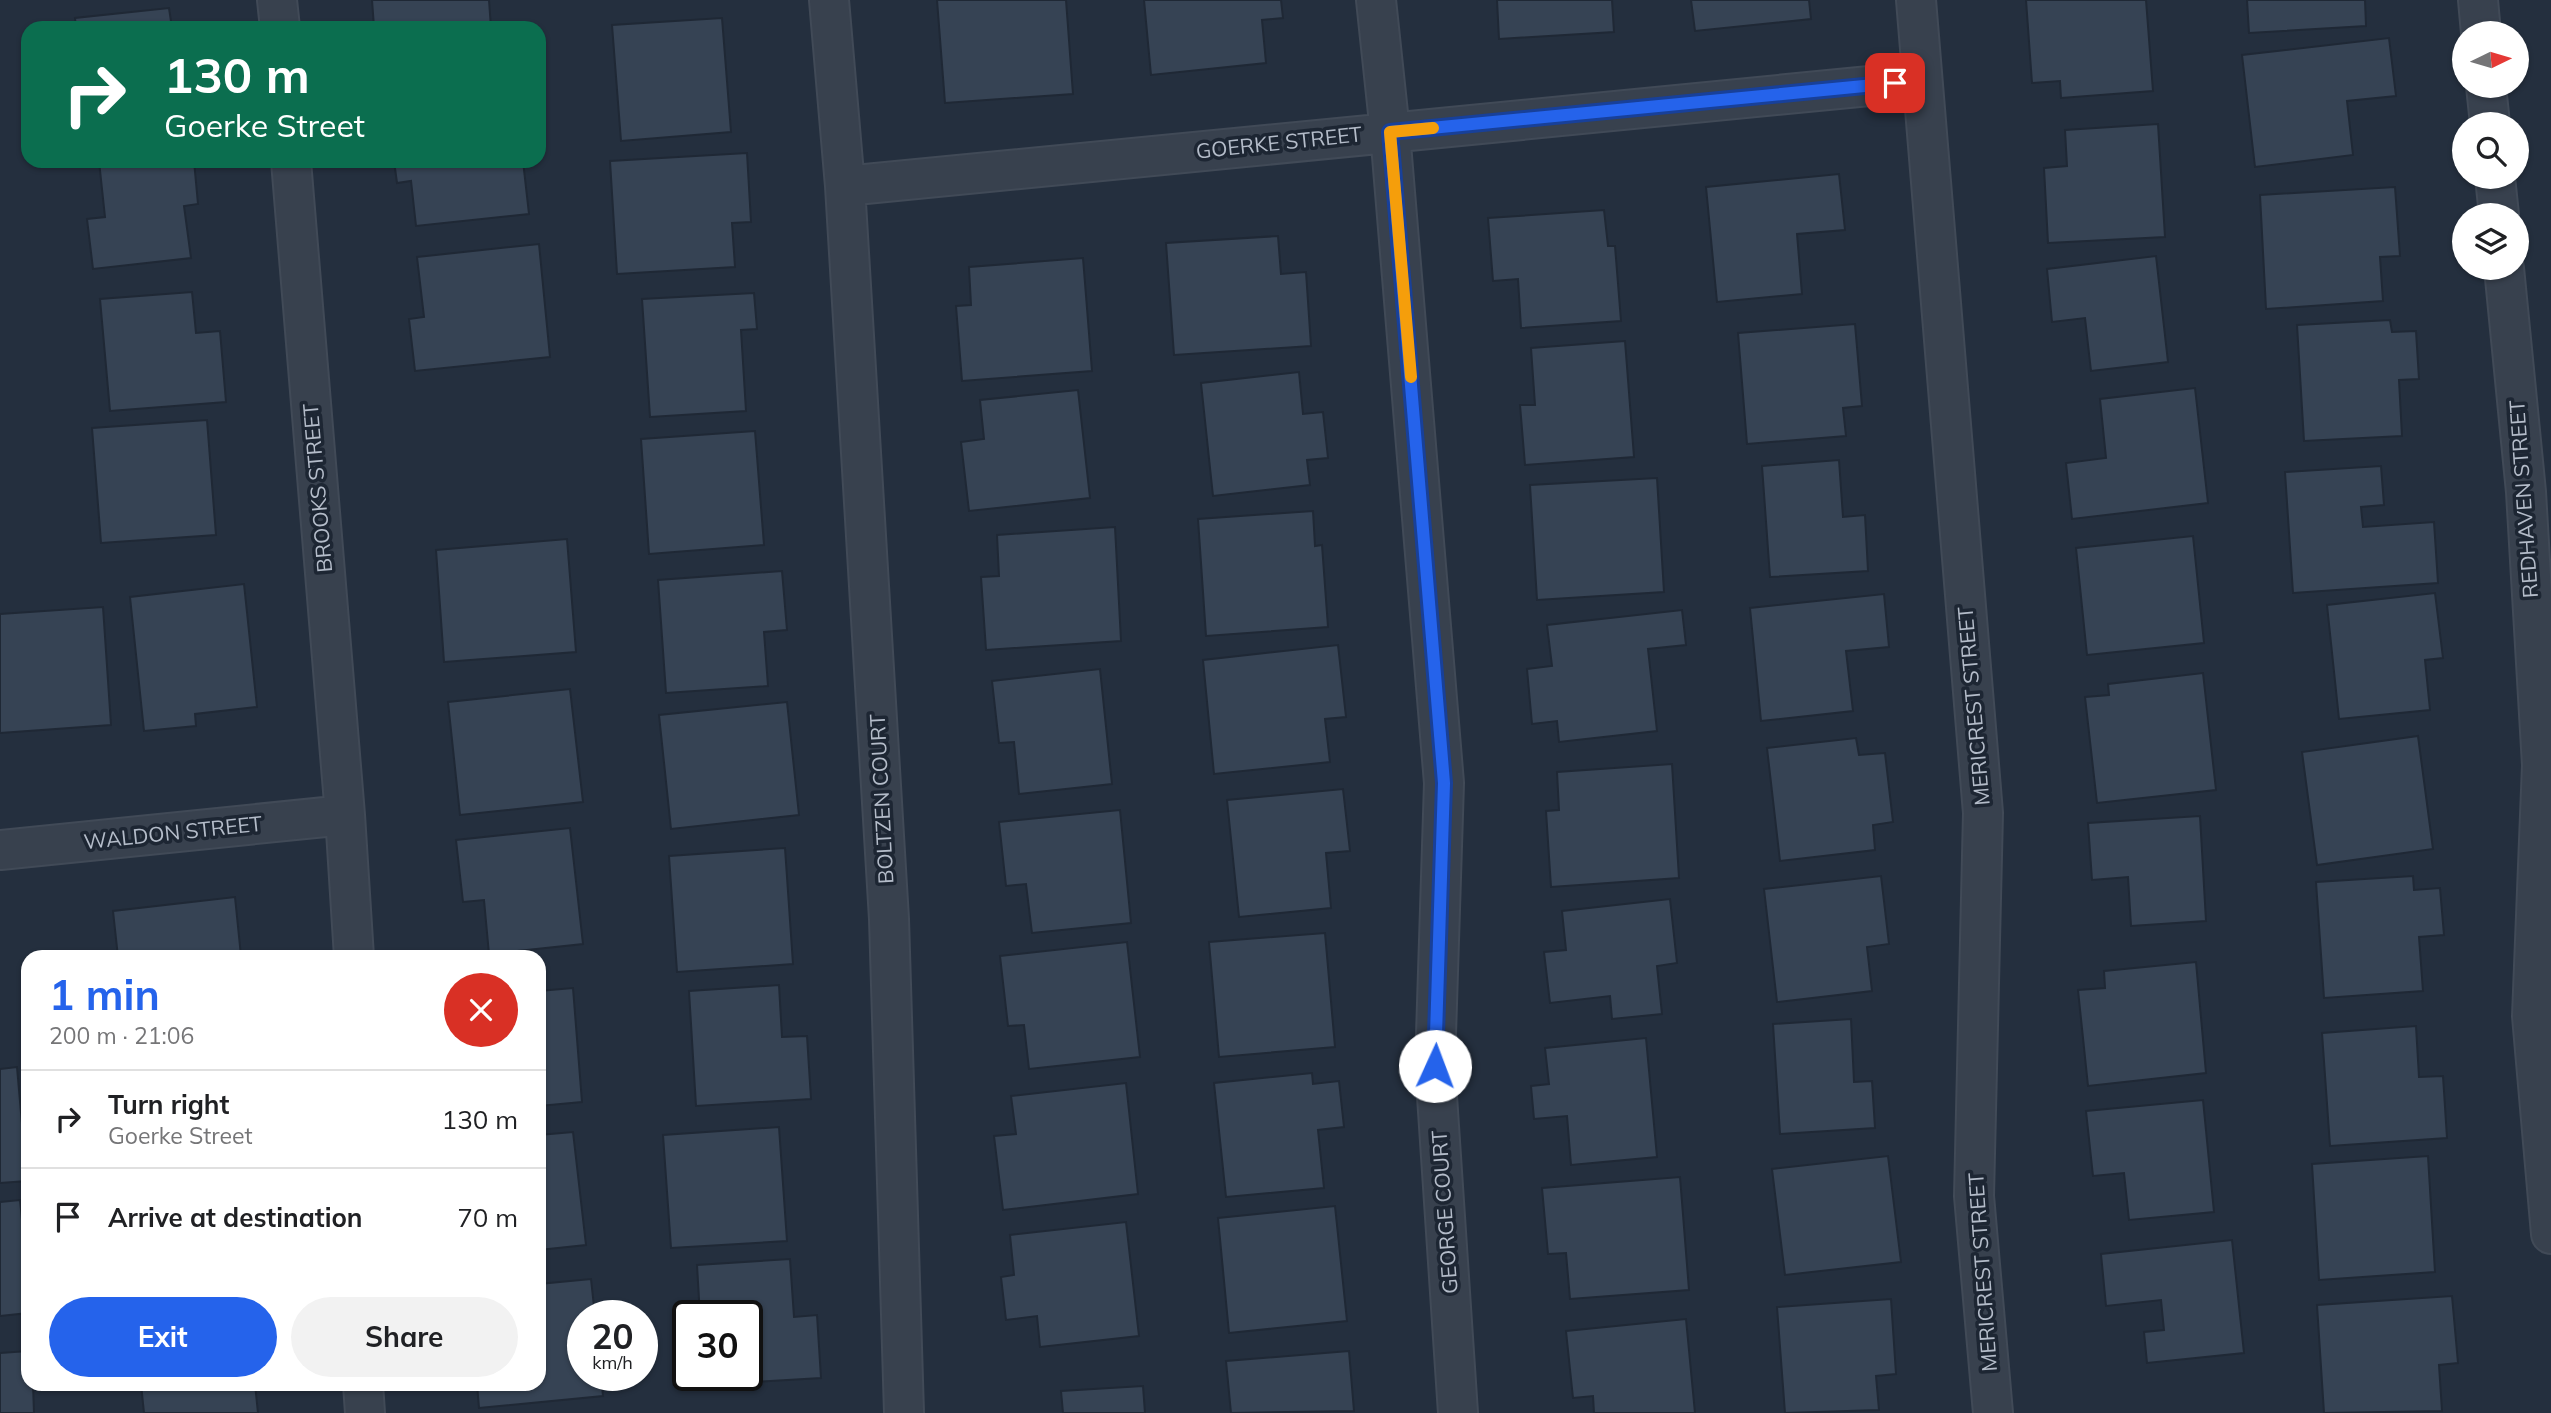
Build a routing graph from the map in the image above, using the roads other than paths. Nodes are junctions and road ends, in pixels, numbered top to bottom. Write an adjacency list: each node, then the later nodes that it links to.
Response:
1 (278, 0): 6 (street)
2 (829, 0): 11 (street, BOLTZEN COURT)
3 (1376, 0): 9 (street, GEORGE COURT)
4 (1916, 0): 8 (street, MERICREST STREET)
5 (2478, 0): 7 (street)
6 (280, 21)
7 (2480, 21)
8 (1921, 81): 9 (street, GOERKE STREET); 23 (street, MERICREST STREET)
9 (1390, 132): 11 (street, GOERKE STREET); 22 (street, GEORGE COURT)
10 (292, 168): 14 (street, BROOKS STREET)
11 (845, 186): 21 (street, BOLTZEN COURT)
12 (2506, 280): 13 (street, REDHAVEN STREET)
13 (2538, 489): 17 (street, REDHAVEN STREET)
14 (345, 815): 15 (street, WALDON STREET); 16 (street, BROOKS STREET)
15 (0, 850)
16 (354, 950)
17 (2542, 1015): 18 (street, REDHAVEN STREET)
18 (2551, 1234)
19 (363, 1391): 20 (street)
20 (365, 1413)
21 (904, 1413)
22 (1458, 1413)
23 (1993, 1413)

